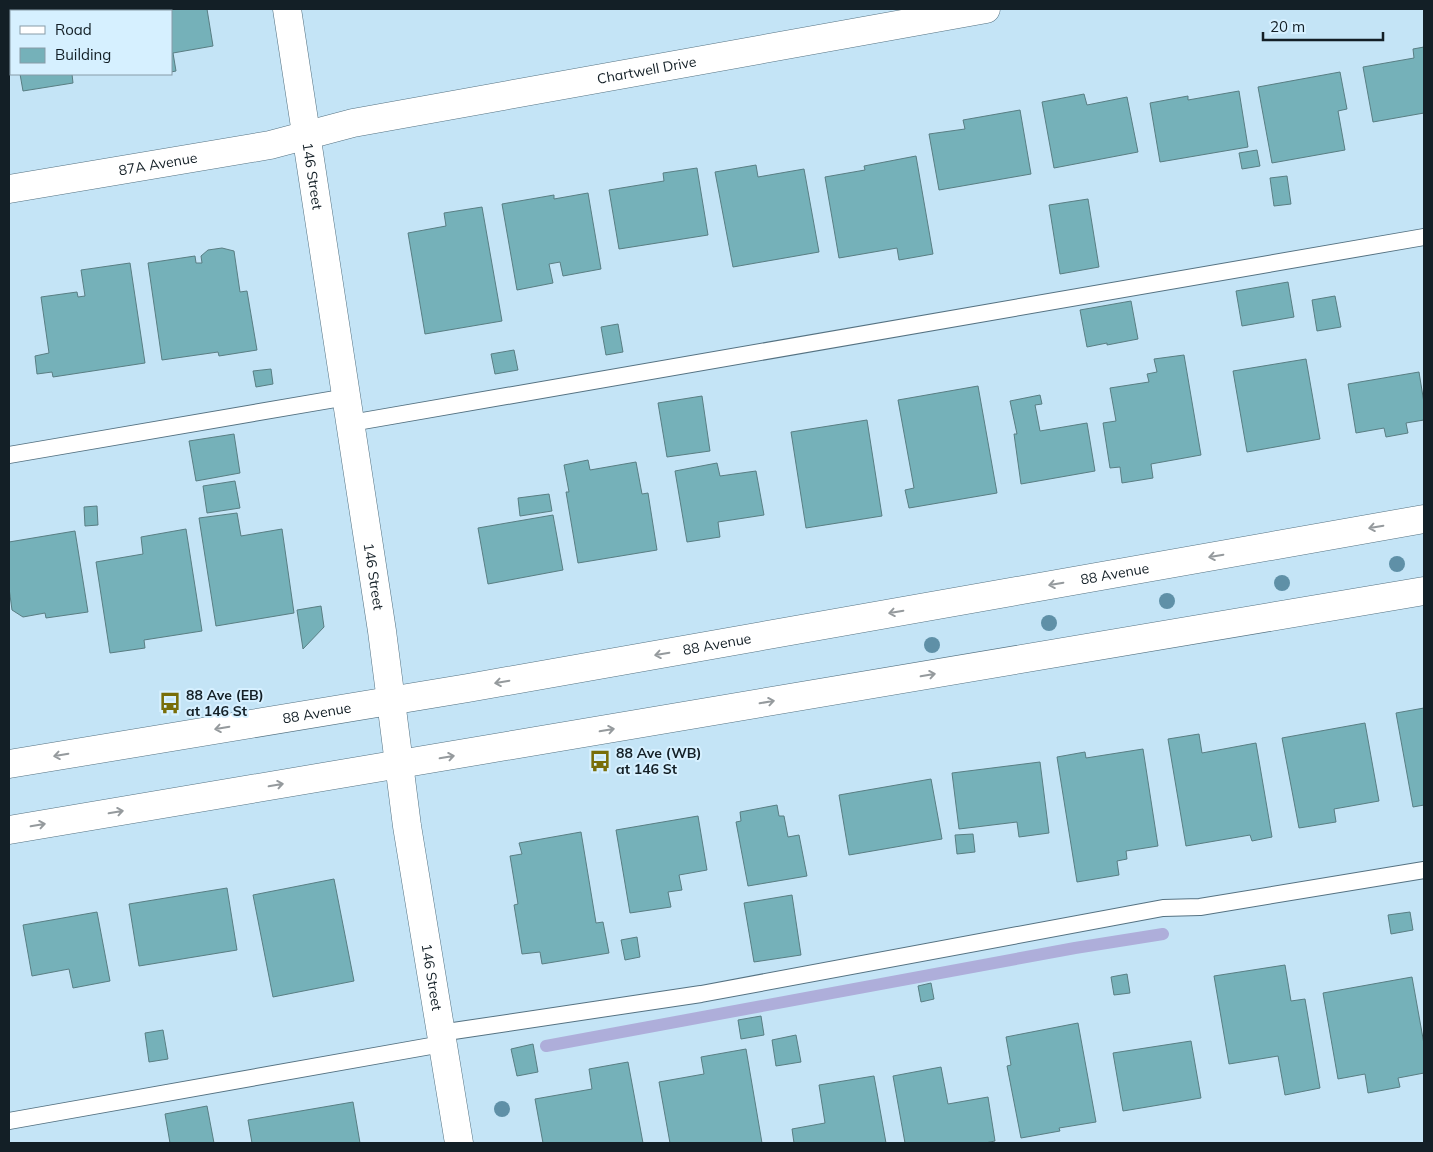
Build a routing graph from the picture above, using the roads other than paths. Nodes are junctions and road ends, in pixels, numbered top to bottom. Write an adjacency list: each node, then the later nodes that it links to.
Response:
1 (287, 9): 3 (main road, 146 Street)
2 (986, 9): 3 (main road, Chartwell Drive)
3 (307, 135): 4 (main road, 87A Avenue); 6 (main road, 146 Street)
4 (9, 189)
5 (1424, 237): 6 (lane)
6 (349, 410): 7 (lane); 10 (main road, 146 Street)
7 (9, 455)
8 (1424, 519): 10 (main road, 88 Avenue, one-way to 10)
9 (1424, 591): 12 (main road, one-way to 9)
10 (391, 700): 11 (main road, 88 Avenue, one-way to 11); 12 (main road, 146 Street)
11 (9, 764)
12 (399, 765): 13 (main road, one-way to 12); 15 (main road, 146 Street)
13 (9, 830)
14 (1424, 870): 15 (lane)
15 (440, 1039): 16 (lane); 17 (main road, 146 Street)
16 (9, 1121)
17 (459, 1143)

